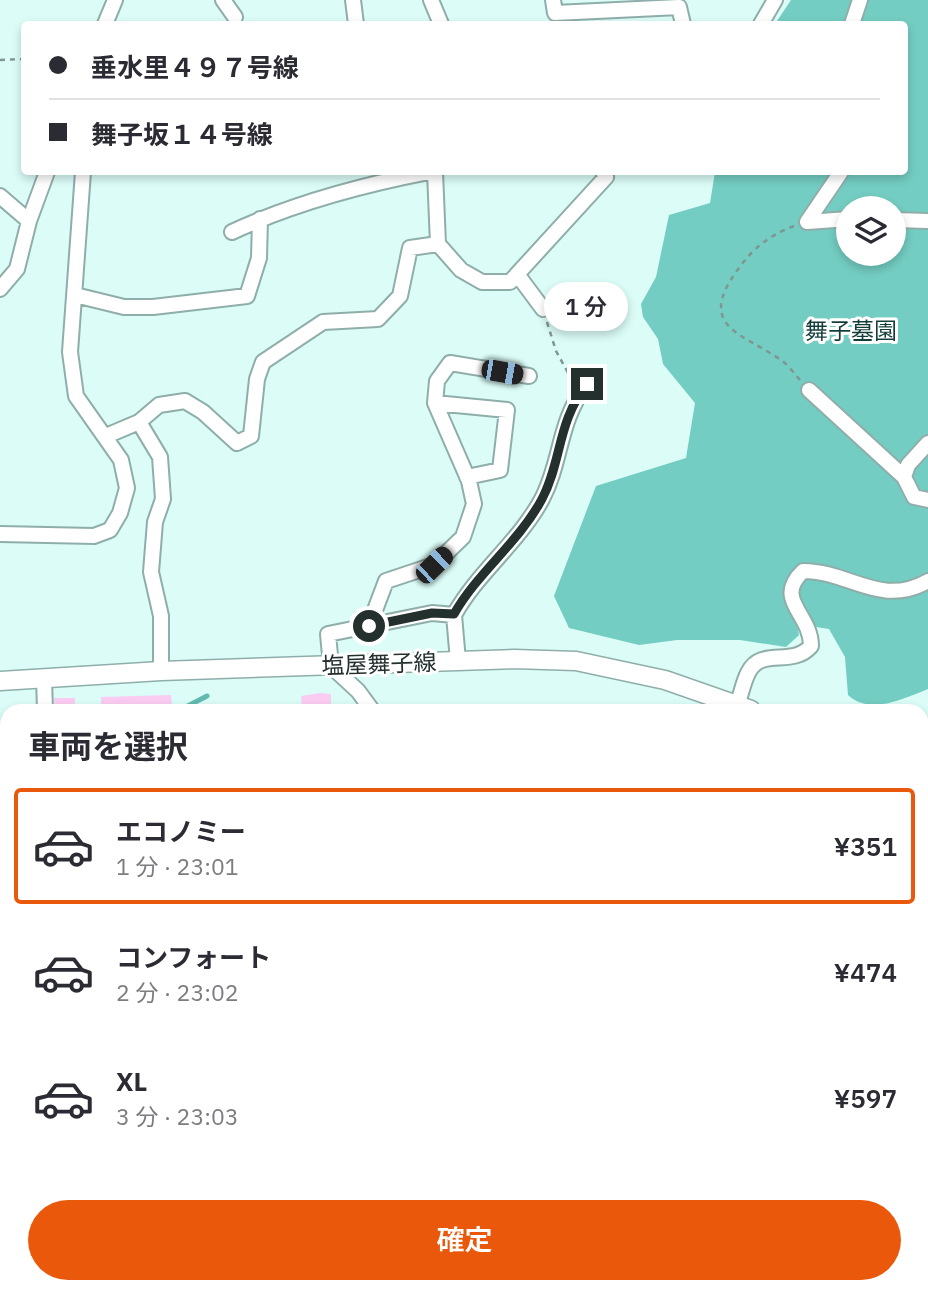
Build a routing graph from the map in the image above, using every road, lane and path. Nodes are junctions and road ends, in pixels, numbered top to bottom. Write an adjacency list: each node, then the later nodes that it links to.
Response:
1 (115, 0): 9 (street)
2 (223, 0): 8 (street)
3 (353, 0): 10 (street)
4 (431, 0): 11 (street)
5 (775, 0): 13 (street)
6 (860, 0): 14 (street)
7 (555, 13): 12 (street)
8 (235, 17)
9 (106, 21)
10 (356, 21)
11 (441, 21)
12 (682, 21)
13 (763, 21)
14 (853, 21)
15 (21, 59): 16 (path)
16 (0, 60)
17 (46, 175): 25 (street)
18 (83, 175): 35 (street)
19 (412, 175): 24 (street)
20 (435, 175): 31 (street)
21 (605, 175): 32 (street)
22 (839, 175): 29 (street)
23 (0, 196): 25 (street)
24 (260, 219): 30 (street); 35 (street)
25 (29, 220): 33 (street)
26 (836, 220): 29 (street)
27 (906, 220): 28 (street)
28 (928, 221)
29 (807, 222): 39 (path)
30 (232, 232)
31 (438, 244): 32 (street); 41 (street)
32 (517, 274): 36 (street)
33 (0, 289)
34 (586, 291): 36 (street)
35 (75, 295): 42 (street)
36 (543, 309): 38 (path)
37 (528, 376): 40 (street)
38 (583, 388): 49 (street)
39 (809, 390): 45 (street)
40 (435, 403): 44 (street); 44 (street)
41 (139, 422): 42 (street); 53 (street)
42 (106, 436): 47 (street)
43 (928, 443): 45 (street)
44 (467, 477): 50 (street)
45 (904, 477): 46 (street)
46 (928, 500)
47 (0, 534)
48 (928, 581): 59 (street)
49 (454, 614): 50 (street); 51 (street)
50 (369, 626): 52 (street)
51 (458, 661): 52 (street, 塩屋舞子線); 58 (street, 塩屋舞子線)
52 (331, 666): 53 (street, 塩屋舞子線); 57 (street)
53 (161, 671): 54 (street, 塩屋舞子線)
54 (44, 678): 55 (street, 塩屋舞子線); 56 (street)
55 (0, 681)
56 (45, 704)
57 (368, 704)
58 (733, 704)
59 (744, 704)

